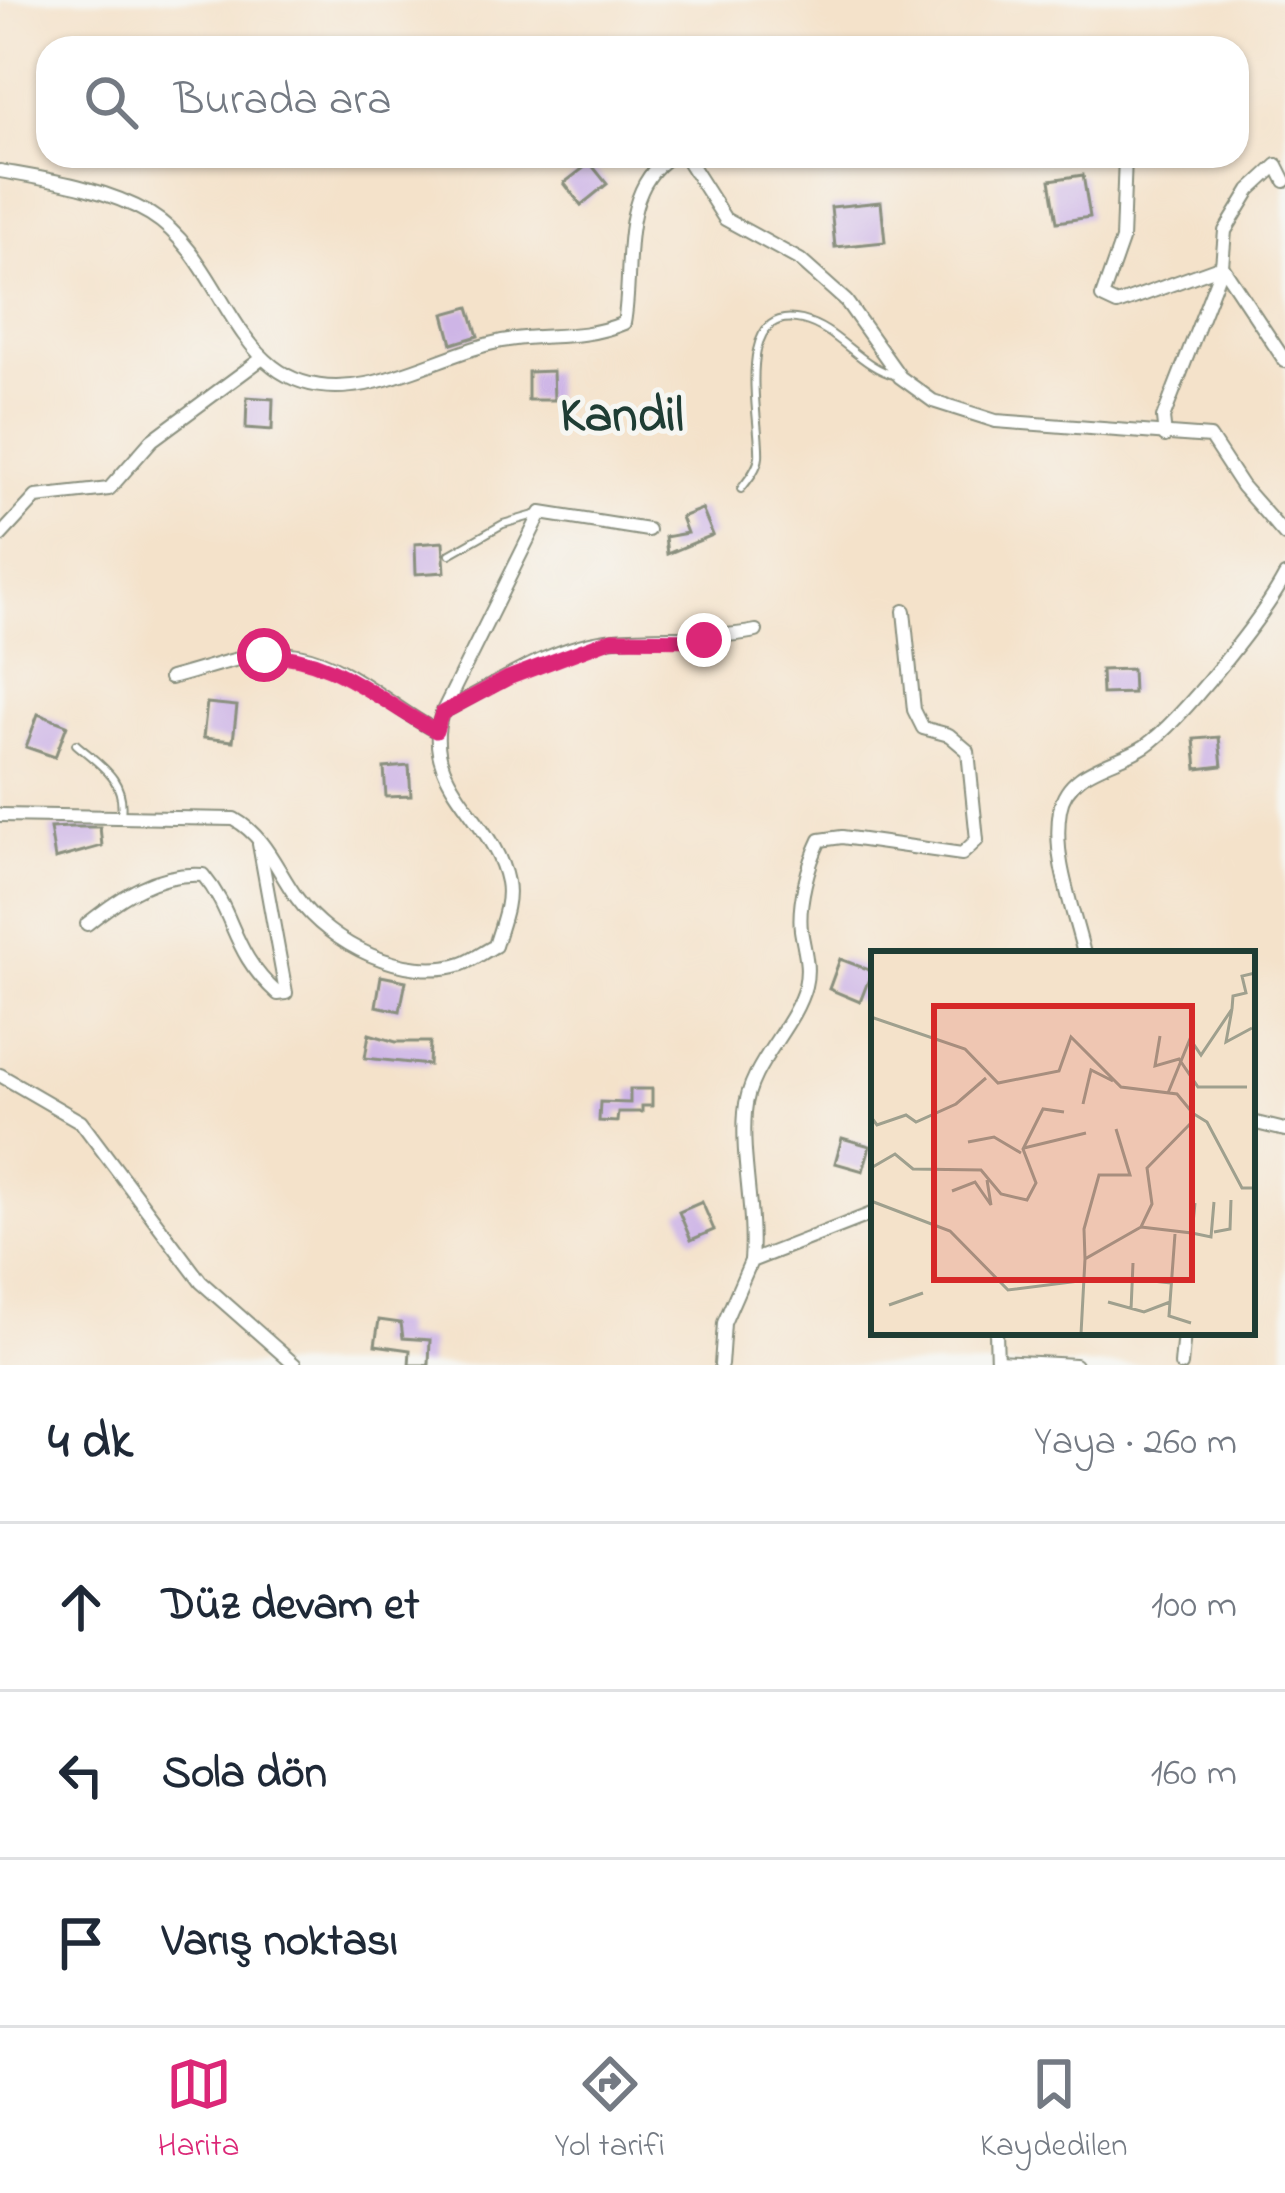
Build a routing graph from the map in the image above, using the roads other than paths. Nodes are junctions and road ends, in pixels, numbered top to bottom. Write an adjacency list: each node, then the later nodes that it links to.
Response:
1 (661, 168): 7 (street)
2 (693, 168): 9 (street)
3 (1124, 168): 6 (street)
4 (0, 171): 7 (street)
5 (1285, 181): 6 (street)
6 (1222, 266): 8 (street); 10 (street)
7 (260, 360): 15 (street)
8 (1285, 361)
9 (900, 377): 10 (street); 11 (lane)
10 (1166, 436): 14 (street)
11 (741, 489)
12 (542, 513): 13 (street); 16 (lane); 21 (street)
13 (648, 530)
14 (1285, 535)
15 (0, 536)
16 (450, 554)
17 (1285, 576): 28 (street)
18 (904, 611): 33 (street)
19 (756, 632): 21 (street)
20 (170, 678): 22 (street)
21 (442, 713): 22 (street)
22 (436, 731): 26 (street)
23 (76, 744): 25 (lane)
24 (0, 815): 25 (street)
25 (120, 818): 26 (street)
26 (256, 832): 27 (street)
27 (87, 924)
28 (1083, 951)
29 (0, 1075): 36 (street)
30 (1255, 1123): 31 (street)
31 (1285, 1130)
32 (871, 1214): 33 (street)
33 (751, 1261): 37 (street)
34 (1184, 1335): 39 (street)
35 (997, 1363): 38 (street)
36 (296, 1365)
37 (721, 1365)
38 (1076, 1365)
39 (1181, 1365)

